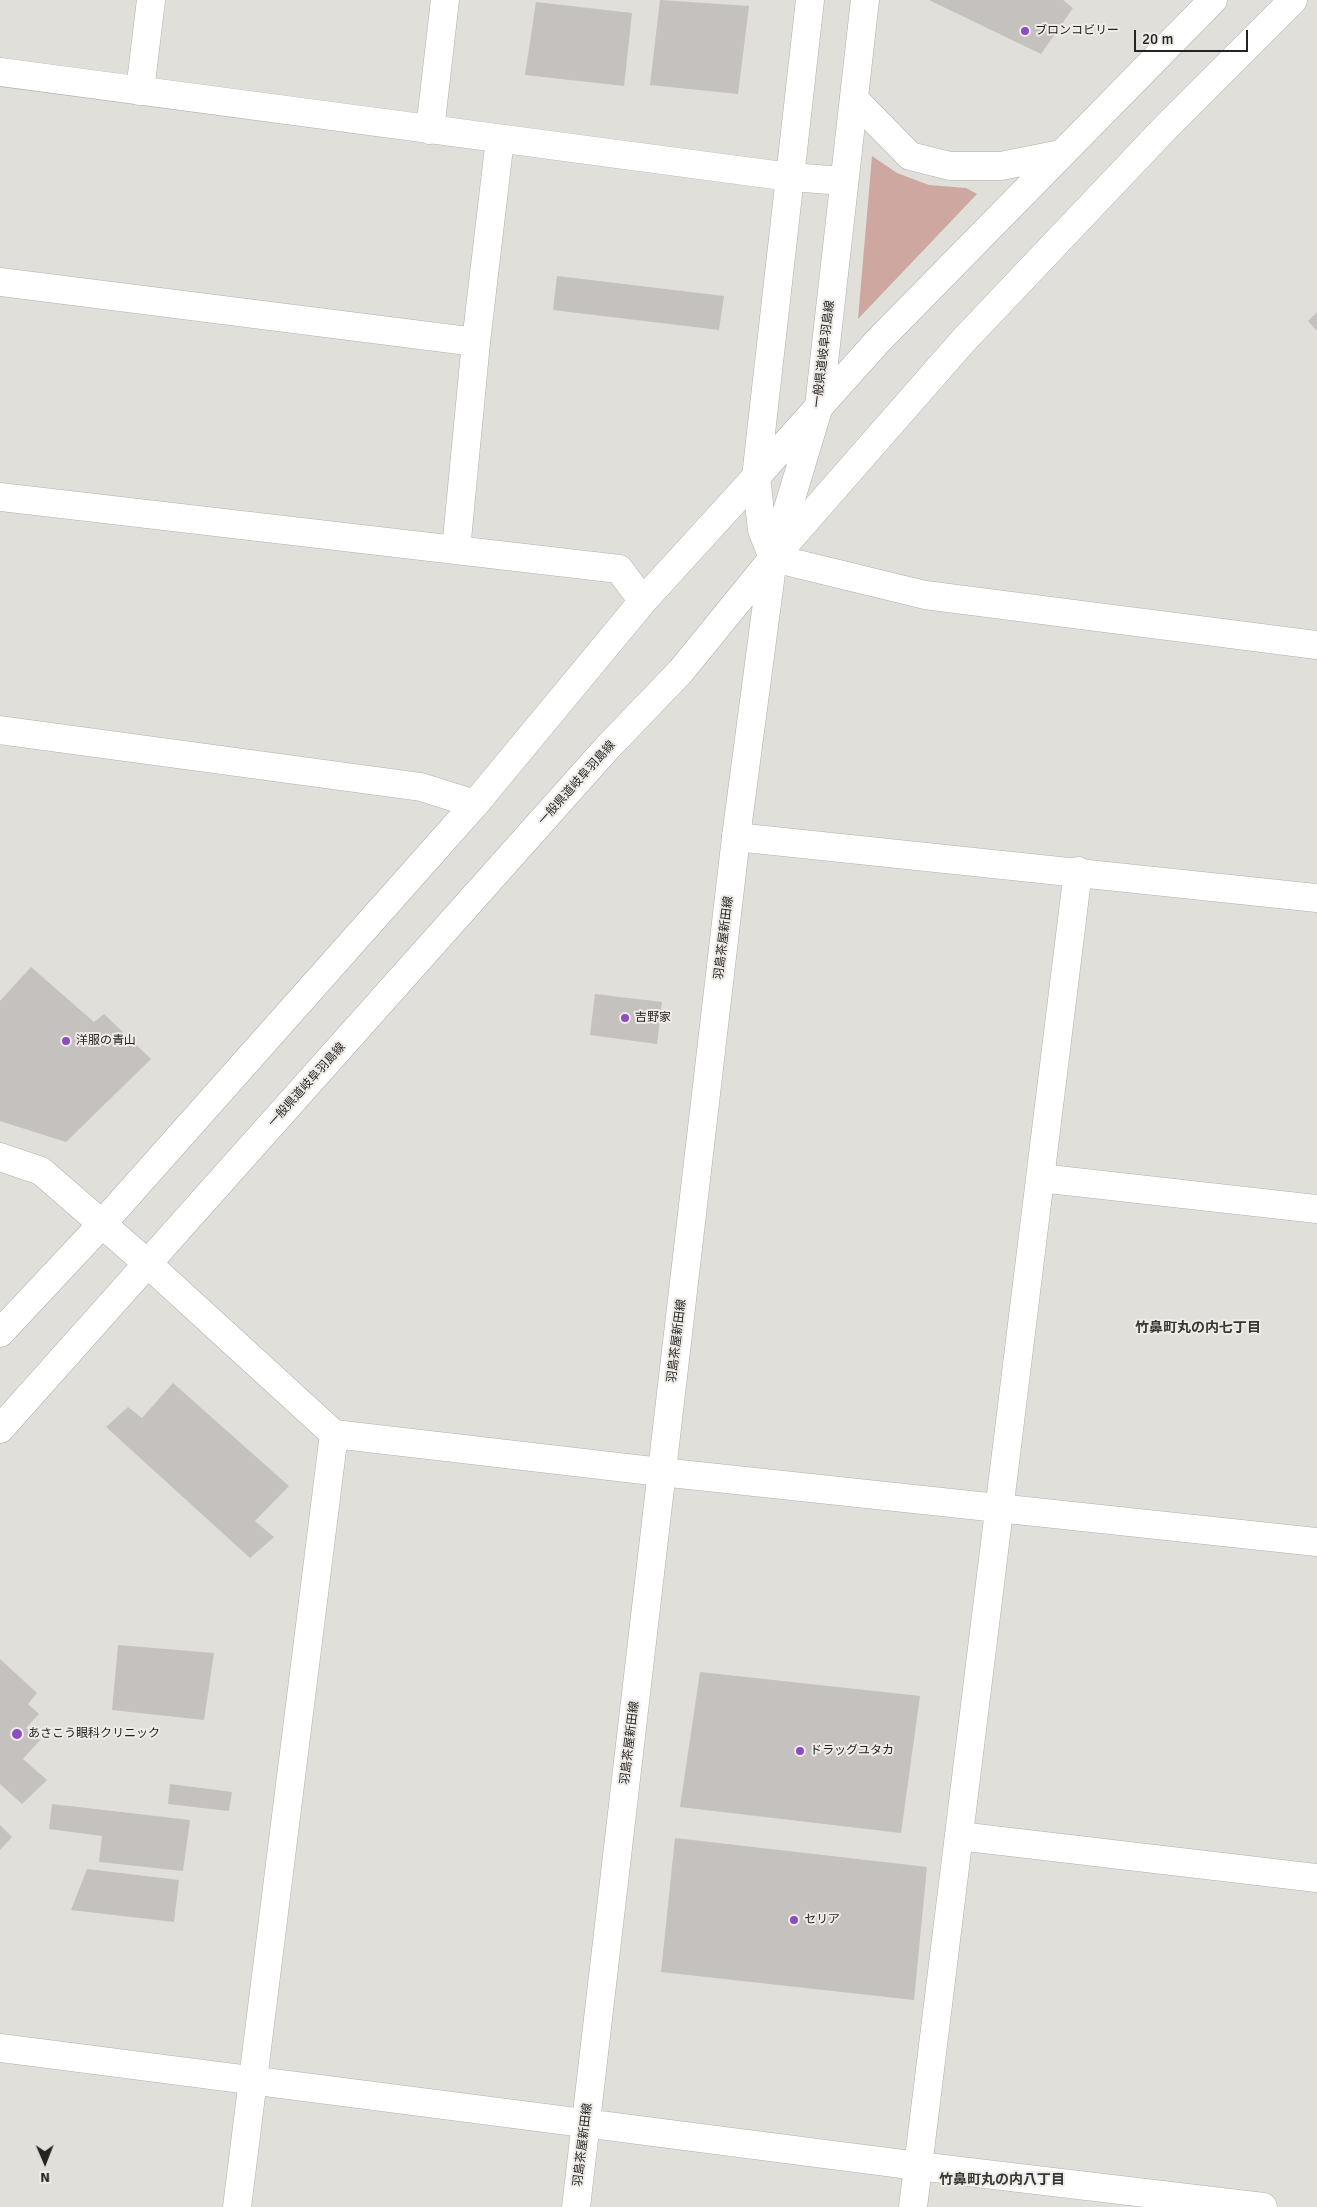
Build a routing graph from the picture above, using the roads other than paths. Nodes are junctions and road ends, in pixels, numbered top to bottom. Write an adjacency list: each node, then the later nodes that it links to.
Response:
1 (151, 0): 8 (street)
2 (445, 0): 10 (street)
3 (810, 0): 13 (street)
4 (865, 0): 9 (street, 一般県道岐阜羽島線)
5 (1213, 0): 12 (street)
6 (1293, 0): 21 (street)
7 (0, 72): 8 (street)
8 (140, 91): 10 (street)
9 (854, 99): 12 (street); 14 (street, 一般県道岐阜羽島線)
10 (430, 130): 11 (street)
11 (500, 139): 13 (street); 16 (street)
12 (1061, 154): 17 (street)
13 (790, 178): 14 (street); 18 (street)
14 (844, 181): 17 (street, 一般県道岐阜羽島線)
15 (0, 282): 16 (street)
16 (476, 342): 20 (street)
17 (818, 406): 18 (street); 21 (street, 一般県道岐阜羽島線)
18 (756, 477): 21 (street, 羽島茶屋新田線); 22 (street)
19 (0, 497): 20 (street)
20 (456, 550): 22 (street)
21 (772, 558): 23 (street); 26 (street, 羽島茶屋新田線); 33 (street, 一般県道岐阜羽島線)
22 (643, 601): 25 (street)
23 (1317, 645)
24 (0, 730): 25 (street)
25 (475, 804): 32 (street)
26 (736, 837): 27 (street); 37 (street, 羽島茶屋新田線)
27 (1078, 871): 28 (street); 30 (street)
28 (1317, 898)
29 (0, 1157): 32 (street)
30 (1040, 1178): 31 (street); 38 (street)
31 (1317, 1209)
32 (102, 1224): 33 (street); 34 (street)
33 (147, 1263): 35 (street, 一般県道岐阜羽島線); 36 (street)
34 (0, 1333)
35 (0, 1429)
36 (334, 1434): 37 (street); 43 (street)
37 (661, 1472): 38 (street); 44 (street, 羽島茶屋新田線)
38 (999, 1507): 39 (street); 40 (street)
39 (1317, 1542)
40 (959, 1836): 41 (street); 45 (street)
41 (1317, 1878)
42 (1, 2050): 43 (street)
43 (253, 2081): 44 (street); 46 (street)
44 (586, 2123): 45 (street); 47 (street, 羽島茶屋新田線)
45 (918, 2166): 48 (street); 49 (street)
46 (237, 2207)
47 (576, 2207)
48 (913, 2207)
49 (1263, 2207)

